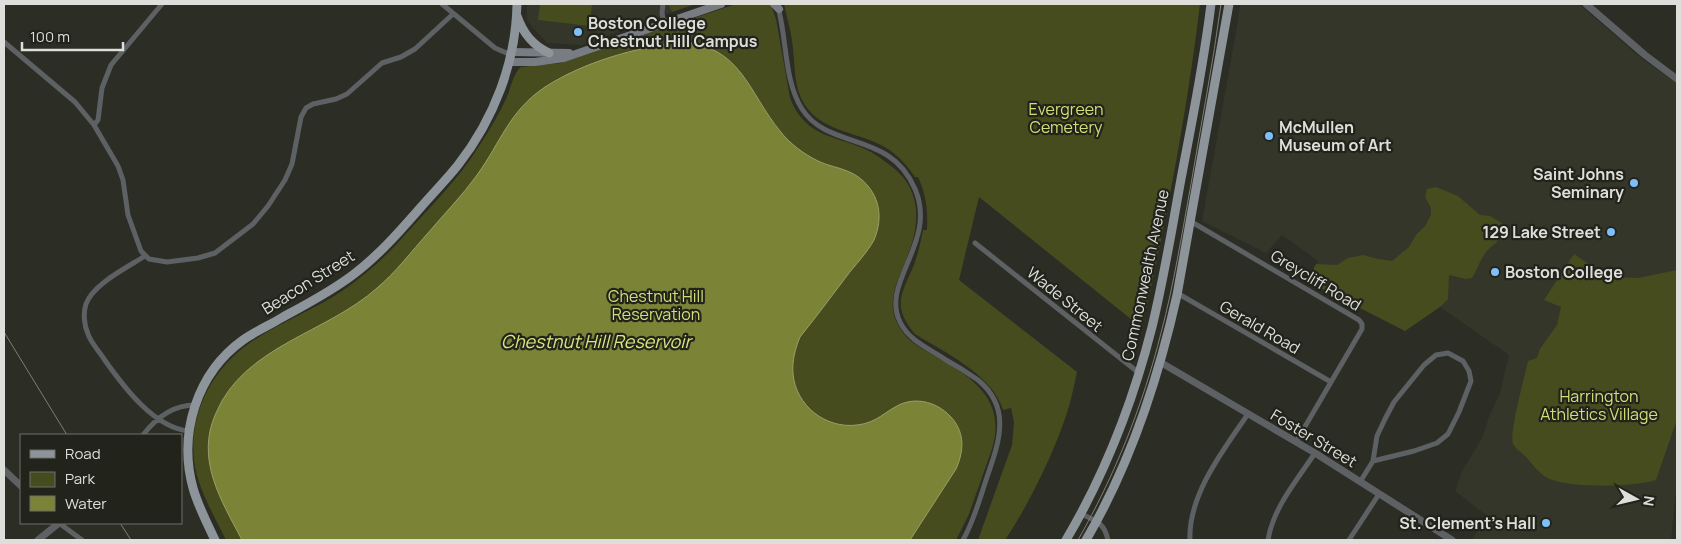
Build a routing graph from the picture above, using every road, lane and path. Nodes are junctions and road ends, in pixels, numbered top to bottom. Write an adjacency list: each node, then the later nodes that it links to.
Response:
1 (162, 4): 17 (street)
2 (442, 4): 10 (street)
3 (663, 4): 11 (street)
4 (721, 4): 11 (main road)
5 (1211, 4): 20 (main road, Commonwealth Avenue)
6 (1229, 4): 18 (main road, Commonwealth Avenue)
7 (1586, 4): 16 (street)
8 (777, 5): 46 (street)
9 (516, 8): 13 (main road); 15 (main road, Beacon Street)
10 (453, 14): 15 (street); 21 (street)
11 (664, 24): 14 (main road)
12 (4, 42): 17 (street)
13 (549, 53): 14 (main road); 15 (main road)
14 (579, 53): 15 (main road)
15 (511, 56): 27 (main road, Beacon Street)
16 (1677, 79)
17 (94, 125): 21 (street)
18 (1190, 221): 22 (main road, Commonwealth Avenue); 26 (street, Greycliff Road)
19 (975, 243): 25 (street, Wade Street)
20 (1167, 253): 22 (main road); 25 (main road, Commonwealth Avenue)
21 (145, 256): 29 (street)
22 (1184, 256): 23 (main road, Commonwealth Avenue)
23 (1177, 292): 24 (main road, Commonwealth Avenue); 26 (street, Gerald Road)
24 (1160, 362): 28 (street, Foster Street); 40 (main road, Commonwealth Avenue)
25 (1139, 373): 39 (main road, Commonwealth Avenue)
26 (1331, 382): 32 (street, Greycliff Road)
27 (195, 405): 29 (street); 30 (main road, Beacon Street)
28 (1248, 414): 32 (street, Foster Street); 50 (street)
29 (160, 419): 30 (street); 31 (street)
30 (189, 431): 45 (main road, Beacon Street)
31 (144, 434)
32 (1296, 442): 33 (street, Foster Street)
33 (1315, 453): 36 (street, Foster Street); 51 (street)
34 (1373, 461): 34 (street); 36 (street)
35 (4, 470): 37 (street)
36 (1360, 482): 38 (street, Foster Street)
37 (20, 485)
38 (1379, 494): 52 (street); 53 (street, Foster Street)
39 (1081, 514): 40 (street); 47 (main road, Commonwealth Avenue)
40 (1096, 521): 48 (main road, Commonwealth Avenue); 49 (street)
41 (58, 524): 43 (street)
42 (60, 524): 44 (street)
43 (38, 540)
44 (82, 540)
45 (215, 540)
46 (963, 540)
47 (1066, 540)
48 (1086, 540)
49 (1108, 540)
50 (1190, 540)
51 (1268, 540)
52 (1349, 540)
53 (1452, 540)

